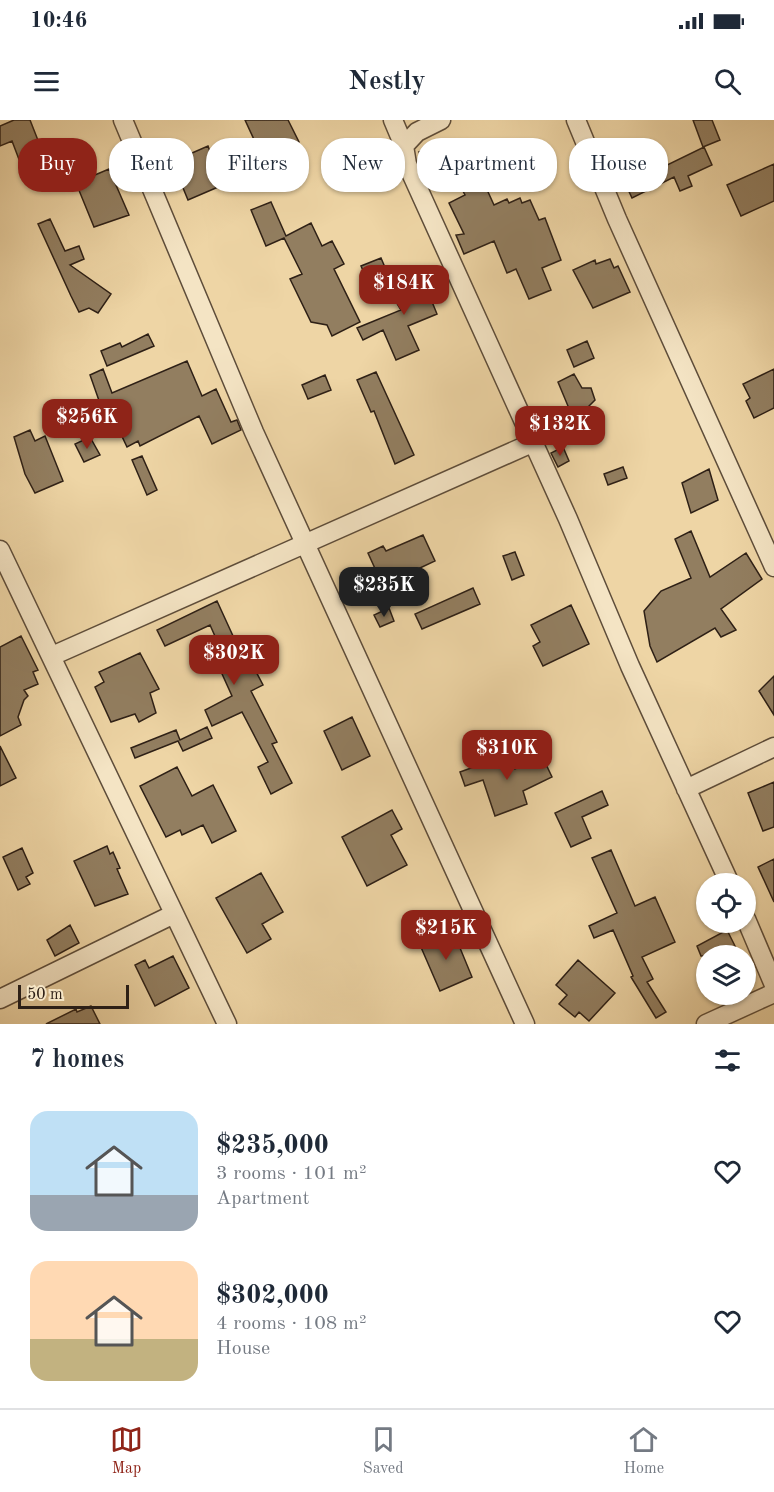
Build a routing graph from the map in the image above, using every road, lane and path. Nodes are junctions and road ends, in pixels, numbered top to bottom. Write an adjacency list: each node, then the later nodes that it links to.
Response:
1 (123, 120): 9 (street)
2 (393, 120): 5 (street)
3 (441, 120): 6 (street)
4 (576, 120): 11 (street)
5 (401, 138)
6 (405, 145)
7 (405, 155): 8 (street)
8 (532, 443): 9 (street); 14 (street)
9 (305, 544): 12 (street); 22 (street)
10 (0, 550): 12 (street)
11 (774, 567)
12 (52, 656): 16 (street)
13 (774, 747): 14 (street)
14 (686, 789): 15 (street)
15 (725, 873)
16 (174, 914): 20 (street); 21 (street)
17 (752, 933): 18 (street)
18 (774, 985)
19 (774, 993): 23 (street)
20 (0, 999)
21 (227, 1024)
22 (525, 1024)
23 (706, 1024)

